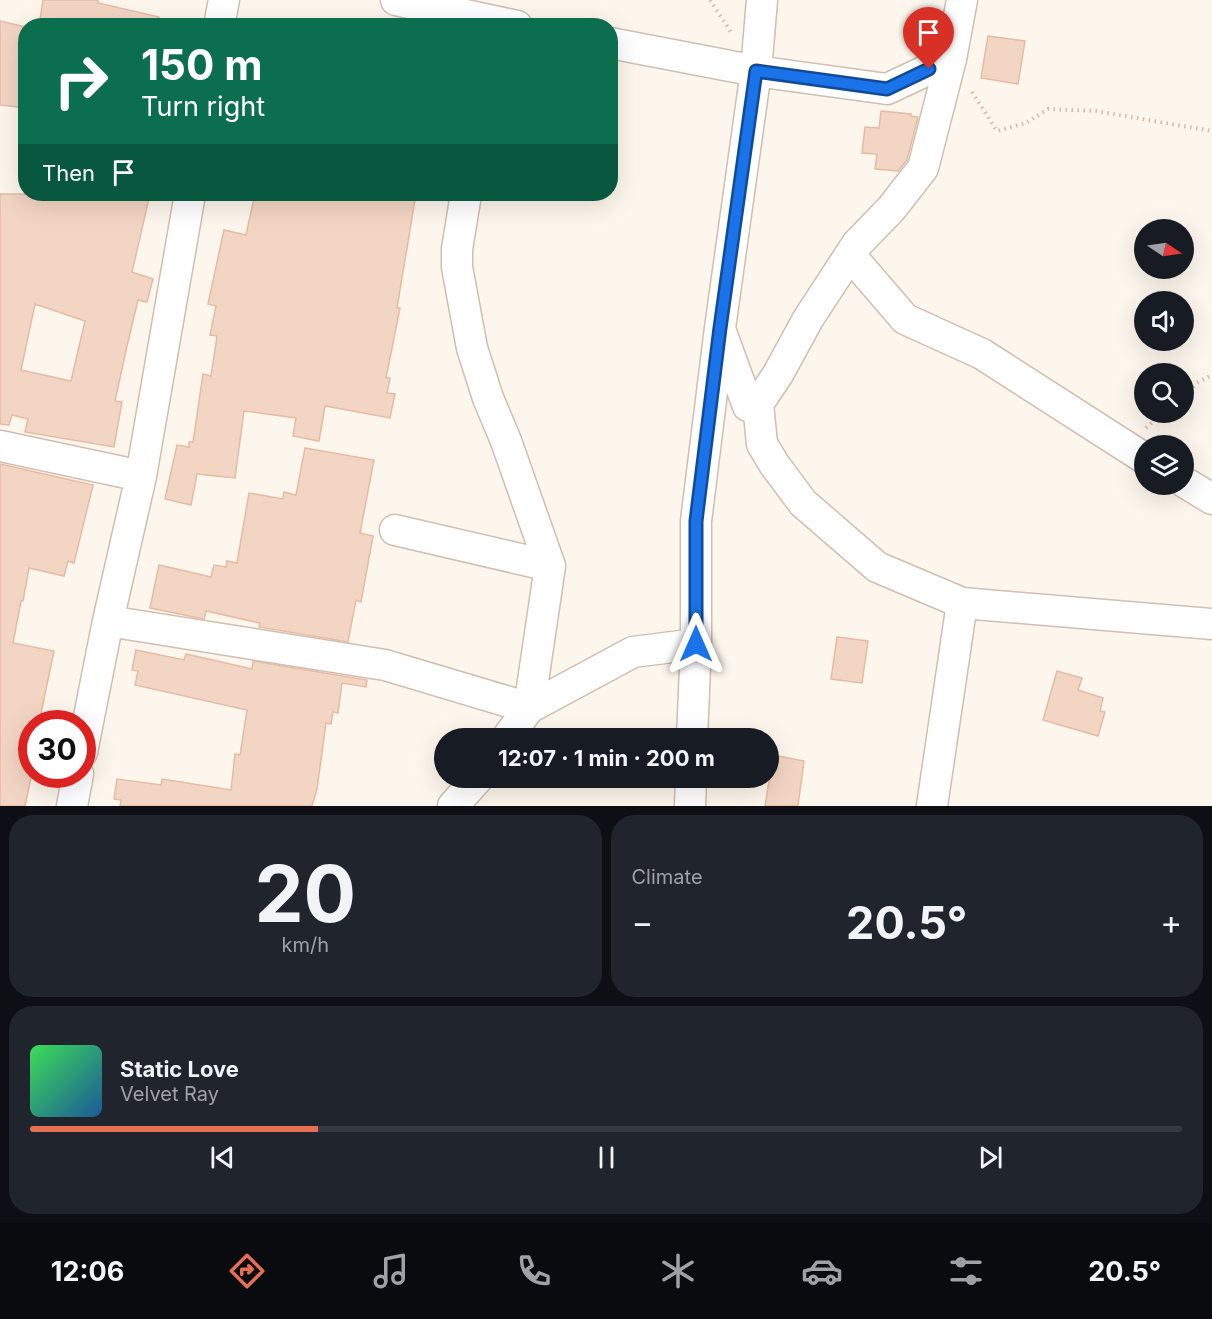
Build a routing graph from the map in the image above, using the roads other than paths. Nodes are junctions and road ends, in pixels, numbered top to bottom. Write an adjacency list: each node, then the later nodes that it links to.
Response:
1 (224, 0): 5 (street)
2 (396, 0): 6 (street)
3 (762, 0): 9 (street)
4 (962, 0): 8 (street)
5 (221, 18)
6 (466, 18)
7 (618, 45): 9 (street)
8 (951, 59): 9 (street); 12 (street)
9 (756, 71): 13 (street)
10 (189, 201): 17 (street)
11 (465, 201): 21 (street)
12 (850, 255): 14 (street); 16 (street)
13 (720, 328): 14 (street); 25 (street)
14 (758, 404): 22 (street)
15 (0, 446): 17 (street)
16 (1134, 452)
17 (141, 476): 23 (street)
18 (1194, 488): 19 (street)
19 (1212, 499)
20 (395, 530): 21 (street)
21 (550, 566): 26 (street)
22 (962, 603): 24 (street); 36 (street)
23 (108, 621): 26 (street); 27 (street)
24 (1210, 622)
25 (696, 644): 26 (street); 29 (street)
26 (530, 708): 28 (street)
27 (90, 710)
28 (515, 728)
29 (692, 728)
30 (75, 788): 33 (street)
31 (469, 788): 34 (street)
32 (691, 788): 35 (street)
33 (72, 806)
34 (453, 806)
35 (690, 806)
36 (932, 806)

